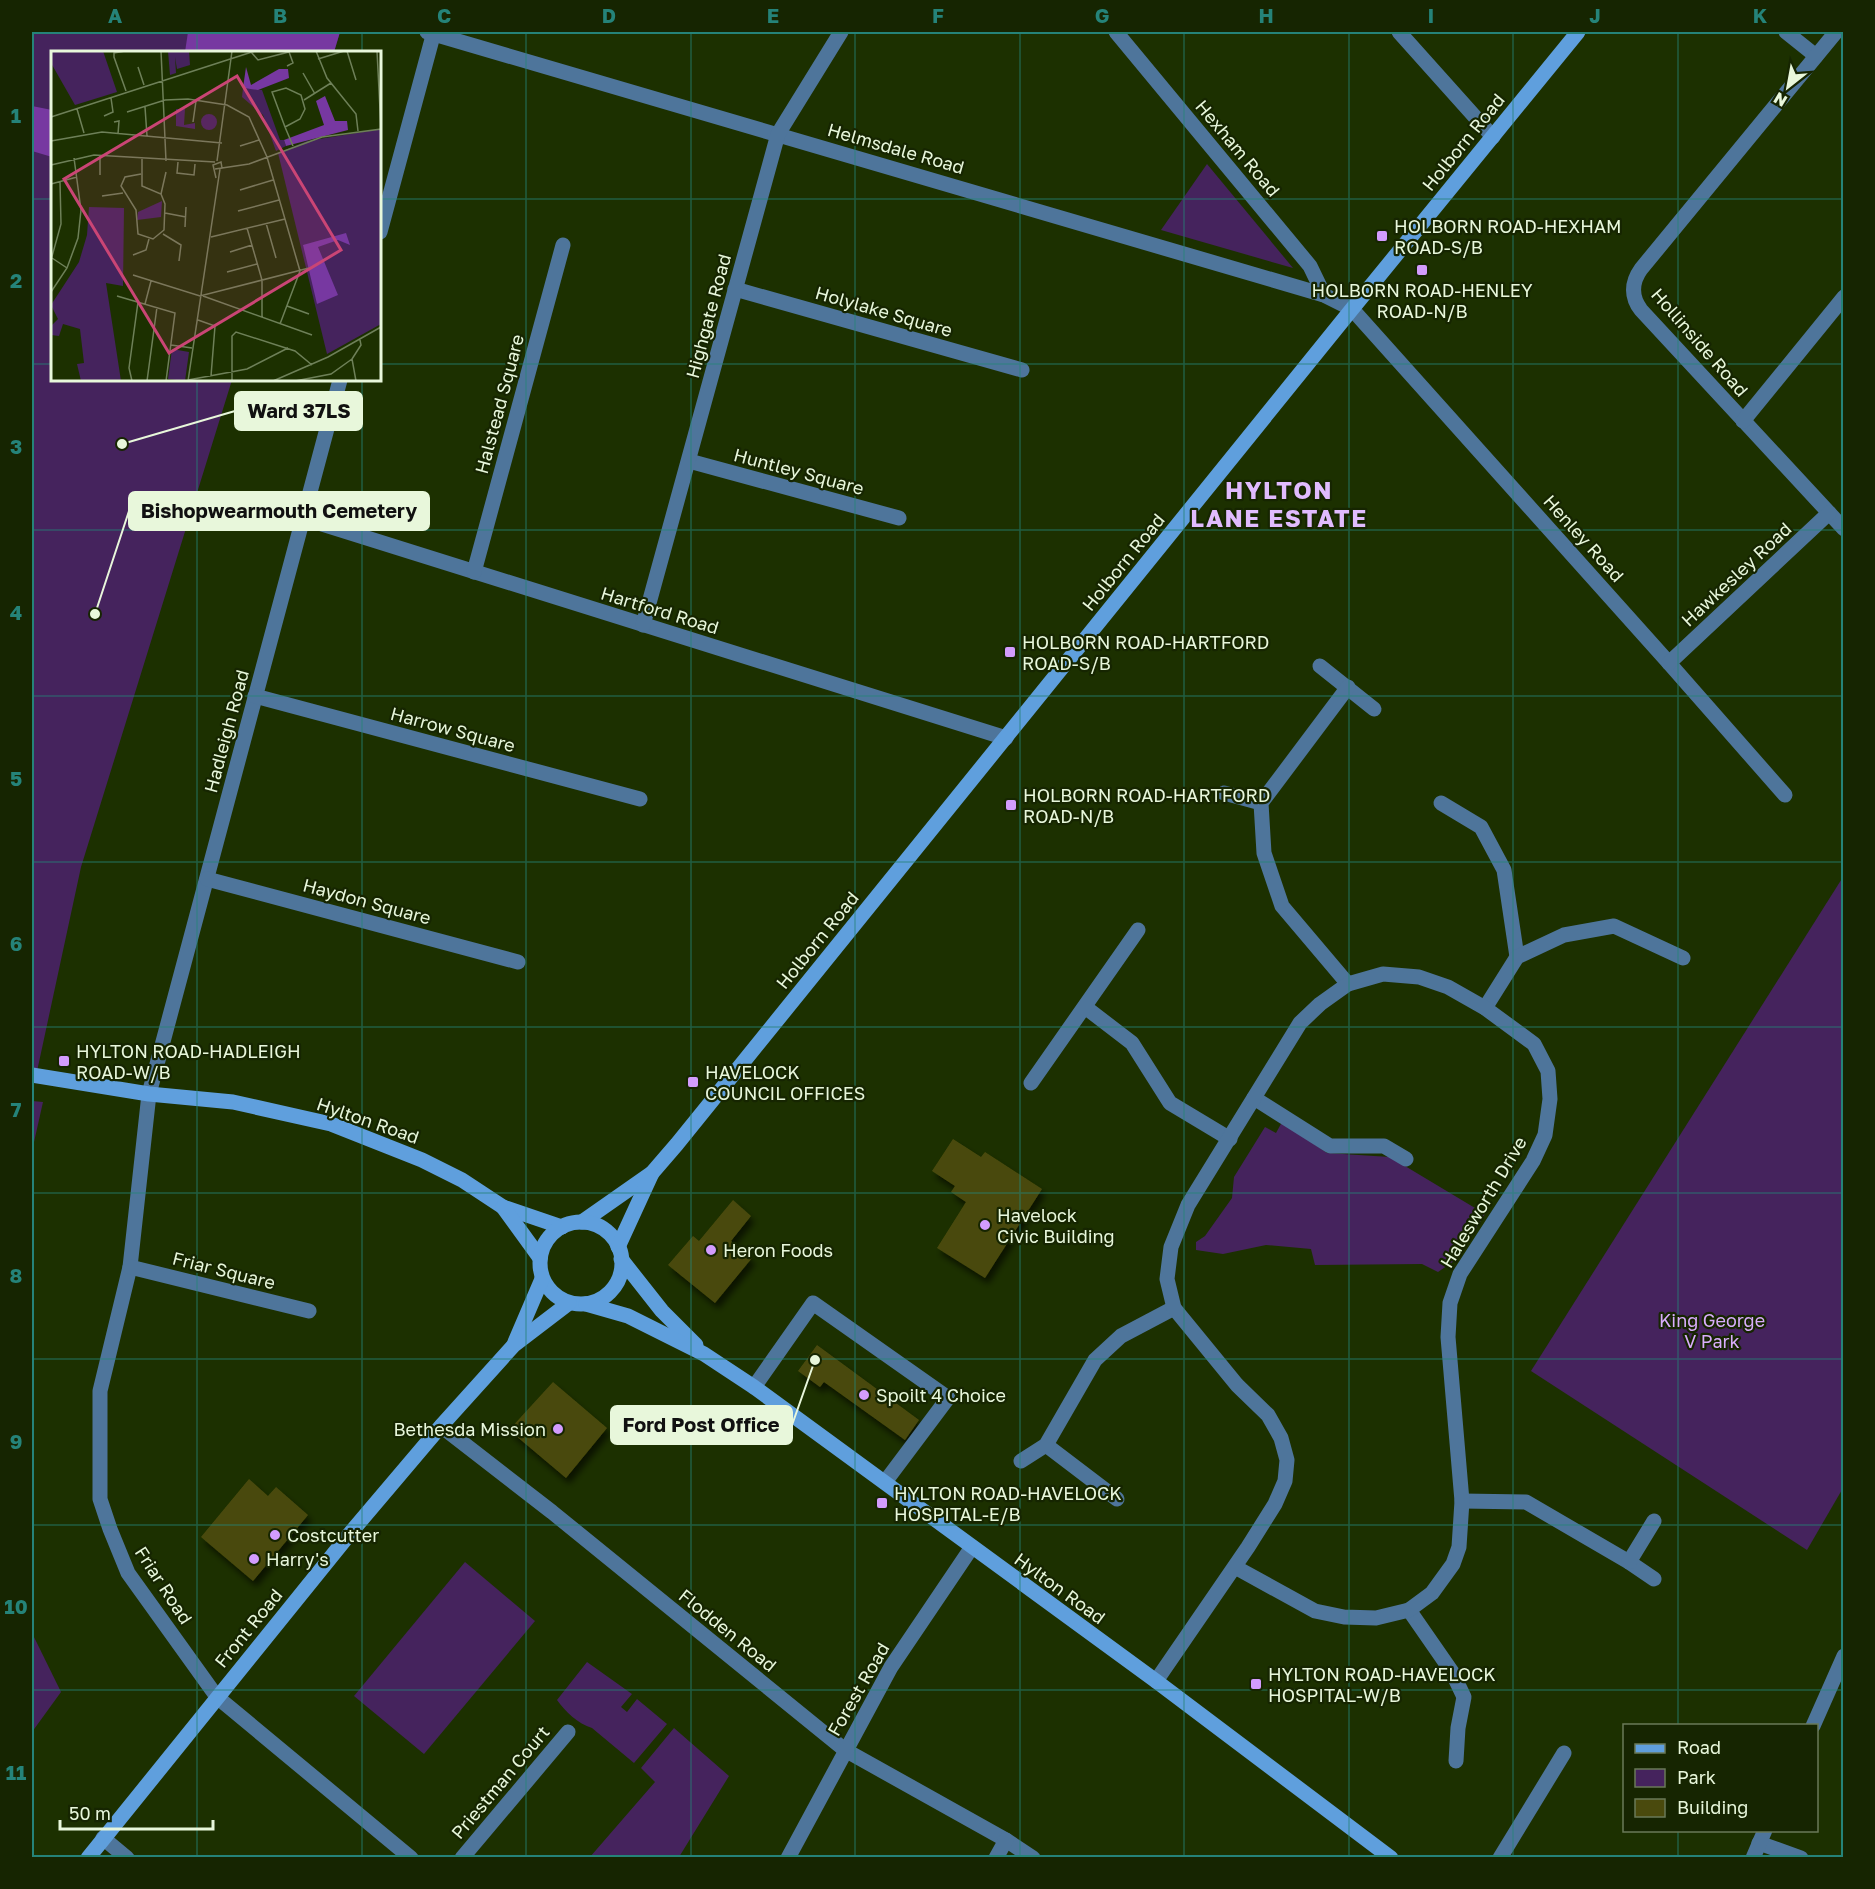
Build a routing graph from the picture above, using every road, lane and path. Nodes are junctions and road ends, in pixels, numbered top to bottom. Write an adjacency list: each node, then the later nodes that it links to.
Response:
1 (432, 32): 9 (street, Helmsdale Road); 11 (street)
2 (841, 32): 9 (street, Highgate Road)
3 (1116, 32): 14 (street, Hexham Road)
4 (1399, 32): 10 (street)
5 (1578, 32): 10 (main road, Holborn Road)
6 (1786, 32): 8 (street)
7 (1836, 32): 8 (street, Hollinside Road)
8 (1816, 56): 19 (street, Hollinside Road)
9 (778, 134): 13 (street, Highgate Road); 14 (street, Helmsdale Road)
10 (1493, 137): 16 (main road, Holborn Road)
11 (381, 228)
12 (563, 245): 25 (street, Halstead Square)
13 (735, 289): 17 (street, Holylake Square); 20 (street, Highgate Road)
14 (1324, 295): 16 (street, Helmsdale Road)
15 (1844, 297): 19 (street)
16 (1352, 309): 27 (street, Henley Road); 32 (main road, Holborn Road)
17 (1022, 370)
18 (340, 381): 22 (street, Hadleigh Road)
19 (1743, 420): 21 (street, Hollinside Road)
20 (689, 461): 23 (street, Huntley Square); 26 (street, Highgate Road)
21 (1829, 513): 24 (street, Hollinside Road); 27 (street, Hawkesley Road)
22 (303, 518): 25 (street, Hartford Road); 30 (street, Hadleigh Road)
23 (899, 518)
24 (1844, 529)
25 (474, 572): 26 (street, Hartford Road)
26 (644, 625): 32 (street, Hartford Road)
27 (1669, 663): 34 (street, Henley Road)
28 (1320, 666): 29 (street)
29 (1348, 687): 31 (street); 36 (street)
30 (255, 696): 35 (street, Harrow Square); 38 (street, Hadleigh Road)
31 (1374, 709)
32 (1006, 738): 52 (main road, Holborn Road)
33 (1224, 793): 36 (street)
34 (1785, 795)
35 (640, 799)
36 (1261, 803): 43 (street)
37 (1441, 803): 40 (street)
38 (207, 879): 42 (street, Haydon Square); 48 (street, Hadleigh Road)
39 (1138, 930): 44 (street)
40 (1517, 957): 41 (street); 45 (street)
41 (1683, 958)
42 (518, 962)
43 (1348, 984): 45 (street, Halesworth Drive); 49 (street, Halesworth Drive)
44 (1085, 1007): 47 (street); 50 (street)
45 (1485, 1008): 72 (street, Halesworth Drive)
46 (32, 1075): 48 (main road, Hylton Road)
47 (1031, 1083)
48 (149, 1094): 53 (main road, Hylton Road); 58 (street, Friar Road)
49 (1254, 1098): 50 (street, Halesworth Drive); 51 (street)
50 (1230, 1139): 62 (street, Halesworth Drive)
51 (1406, 1159)
52 (652, 1173): 54 (main road, Holborn Road); 56 (main road, Holborn Road)
53 (503, 1207): 55 (main road, Hylton Road); 57 (main road, Hylton Road)
54 (582, 1222): 55 (main road); 56 (main road)
55 (562, 1227): 57 (main road)
56 (620, 1253): 61 (main road); 65 (main road, Hylton Road)
57 (540, 1258): 59 (main road)
58 (130, 1267): 63 (street, Friar Square); 81 (street, Friar Road)
59 (542, 1279): 60 (main road); 64 (main road, Front Road)
60 (569, 1303): 61 (main road); 64 (main road, Front Road)
61 (586, 1304): 65 (main road, Hylton Road)
62 (1174, 1308): 68 (street); 76 (street, Halesworth Drive)
63 (309, 1311)
64 (514, 1345): 67 (main road, Front Road)
65 (704, 1354): 66 (main road, Hylton Road)
66 (754, 1387): 70 (main road, Hylton Road); 70 (street)
67 (441, 1426): 81 (main road, Front Road); 84 (street, Flodden Road)
68 (1046, 1445): 69 (street); 71 (street)
69 (1021, 1461)
70 (885, 1482): 74 (main road, Hylton Road)
71 (1117, 1499)
72 (1462, 1501): 75 (street); 78 (street, Halesworth Drive)
73 (1654, 1521): 75 (street)
74 (972, 1547): 80 (main road, Hylton Road); 84 (street, Forest Road)
75 (1629, 1562): 77 (street)
76 (1235, 1567): 78 (street, Halesworth Drive); 80 (street, Halesworth Drive)
77 (1654, 1579)
78 (1410, 1610): 86 (street)
79 (1844, 1656): 82 (street)
80 (1156, 1681): 97 (main road, Hylton Road)
81 (217, 1697): 87 (main road, Front Road); 92 (street, Friar Road)
82 (1813, 1724)
83 (568, 1732): 93 (street, Priestman Court)
84 (845, 1750): 88 (street, Flodden Road); 94 (street, Forest Road)
85 (1564, 1753): 98 (street)
86 (1456, 1761)
87 (103, 1838): 90 (main road, Front Road); 91 (street)
88 (1005, 1840): 95 (street); 96 (street, Flodden Road)
89 (1759, 1844): 99 (street)
90 (88, 1857)
91 (128, 1857)
92 (411, 1857)
93 (462, 1857)
94 (789, 1857)
95 (996, 1857)
96 (1033, 1857)
97 (1391, 1857)
98 (1500, 1857)
99 (1801, 1857)

